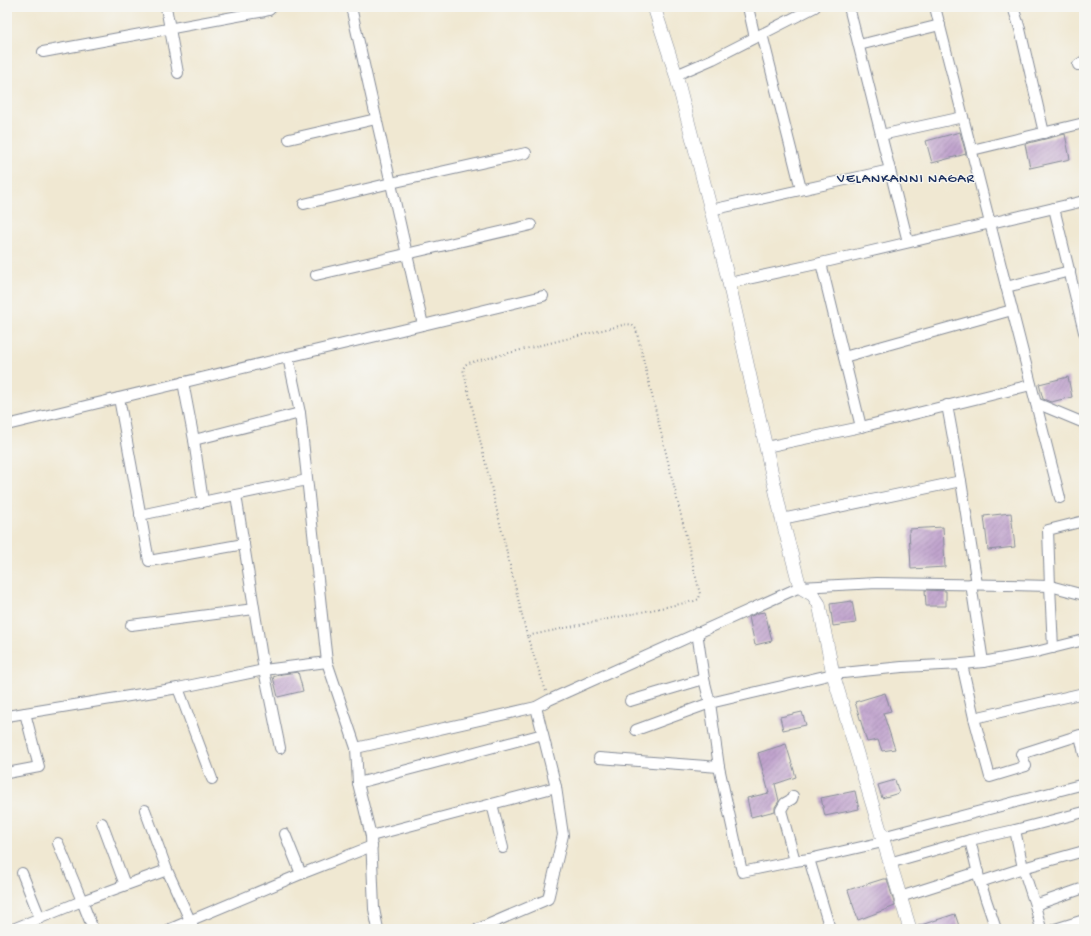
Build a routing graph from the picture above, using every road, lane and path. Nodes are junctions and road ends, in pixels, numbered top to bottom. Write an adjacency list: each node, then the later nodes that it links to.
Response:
1 (166, 7): 11 (street)
2 (272, 7): 11 (street)
3 (351, 7): 18 (street)
4 (654, 7): 16 (main road)
5 (748, 7): 12 (street)
6 (816, 7): 12 (street)
7 (849, 7): 13 (street)
8 (935, 7): 10 (street)
9 (1013, 7): 20 (street)
10 (940, 25): 13 (street); 17 (street)
11 (170, 29): 14 (street); 15 (street)
12 (759, 36): 16 (street); 27 (street)
13 (859, 45): 21 (street)
14 (43, 52)
15 (178, 73)
16 (676, 75): 31 (main road)
17 (963, 117): 21 (street); 23 (street)
18 (376, 119): 22 (street); 26 (street)
19 (1084, 123): 20 (street)
20 (1044, 133): 23 (street)
21 (881, 135): 25 (street)
22 (290, 140)
23 (972, 150): 32 (street)
24 (526, 153): 26 (street)
25 (890, 170): 27 (street); 34 (street)
26 (391, 183): 29 (street); 35 (street)
27 (801, 189): 31 (street)
28 (1084, 201): 30 (street)
29 (304, 204)
30 (1054, 208): 32 (street); 37 (street)
31 (711, 210): 39 (main road)
32 (990, 223): 34 (street); 40 (street)
33 (531, 225): 35 (street)
34 (908, 242): 36 (street)
35 (407, 253): 38 (street); 44 (street)
36 (821, 263): 39 (street); 47 (street)
37 (1070, 271): 40 (street); 42 (street)
38 (316, 274)
39 (729, 283): 58 (main road)
40 (1006, 287): 43 (street)
41 (543, 296): 44 (street)
42 (1080, 297): 45 (street)
43 (1012, 310): 47 (street); 49 (street)
44 (423, 325): 46 (street)
45 (1084, 332)
46 (288, 357): 48 (street); 53 (street)
47 (844, 357): 56 (street)
48 (183, 382): 50 (street); 57 (street)
49 (1031, 385): 51 (street); 52 (street)
50 (119, 398): 55 (street); 64 (street)
51 (1036, 403): 54 (street); 62 (street)
52 (947, 405): 56 (street); 60 (street)
53 (300, 412): 57 (street); 59 (street)
54 (1084, 423)
55 (7, 425)
56 (861, 427): 58 (street)
57 (194, 440): 63 (street)
58 (766, 447): 65 (main road)
59 (307, 480): 61 (street); 78 (street)
60 (961, 481): 65 (street); 68 (street)
61 (236, 495): 63 (street); 67 (street)
62 (1060, 498)
63 (204, 502): 64 (street)
64 (140, 515): 67 (street)
65 (782, 519): 70 (main road)
66 (1084, 521): 69 (street)
67 (244, 544): 72 (street)
68 (974, 584): 69 (street); 70 (street); 79 (street)
69 (1050, 586): 71 (street); 77 (street)
70 (800, 587): 74 (street); 82 (main road)
71 (1084, 595)
72 (254, 609): 73 (street); 81 (street)
73 (131, 625)
74 (697, 632): 83 (street); 86 (street)
75 (527, 636): 75 (path); 86 (path)
76 (1084, 640): 77 (street)
77 (1053, 648): 79 (street)
78 (327, 662): 81 (street); 96 (street)
79 (983, 662): 80 (street)
80 (962, 664): 82 (street); 92 (street)
81 (264, 670): 84 (street); 95 (street)
82 (833, 674): 88 (street); 113 (main road)
83 (704, 679): 87 (street); 88 (street)
84 (178, 688): 90 (street); 101 (street)
85 (1084, 693): 92 (street)
86 (548, 700): 89 (street)
87 (630, 701)
88 (710, 703): 93 (street); 99 (street)
89 (536, 707): 94 (street); 96 (street)
90 (25, 713): 91 (street); 100 (street)
91 (7, 716)
92 (974, 718): 97 (street)
93 (636, 730)
94 (543, 734): 102 (street); 104 (street)
95 (280, 748)
96 (356, 748): 102 (street)
97 (1084, 754)
98 (599, 758): 99 (street)
99 (719, 767): 120 (street)
100 (7, 773)
101 (212, 779)
102 (358, 784): 112 (street)
103 (1084, 784): 113 (street)
104 (556, 787): 106 (street); 139 (street)
105 (793, 796): 120 (street)
106 (492, 804): 112 (street); 117 (street)
107 (145, 810): 123 (street)
108 (1084, 812): 110 (street)
109 (102, 823): 127 (street)
110 (1015, 830): 114 (street); 122 (street)
111 (285, 834): 125 (street)
112 (371, 836): 116 (street)
113 (883, 840): 119 (street); 121 (main road)
114 (970, 840): 121 (street); 126 (street)
115 (58, 842): 130 (street)
116 (372, 846): 125 (street); 138 (street)
117 (503, 848)
118 (1084, 851): 122 (street)
119 (809, 859): 120 (street); 140 (street)
120 (795, 861)
121 (889, 863): 129 (main road)
122 (1023, 868): 126 (street); 131 (street)
123 (167, 870): 127 (street); 134 (street)
124 (22, 873): 132 (street)
125 (301, 874): 134 (street)
126 (979, 877): 129 (street); 142 (street)
127 (125, 885): 130 (street)
128 (1084, 888): 131 (street)
129 (900, 897): 141 (main road)
130 (82, 901): 132 (street); 136 (street)
131 (1035, 905): 143 (street)
132 (40, 918): 135 (street)
133 (1084, 920): 144 (street)
134 (192, 925): 137 (street)
135 (13, 929)
136 (93, 929)
137 (170, 929)
138 (378, 929)
139 (478, 929)
140 (830, 929)
141 (910, 929)
142 (996, 929)
143 (1041, 929)
144 (1055, 929)

